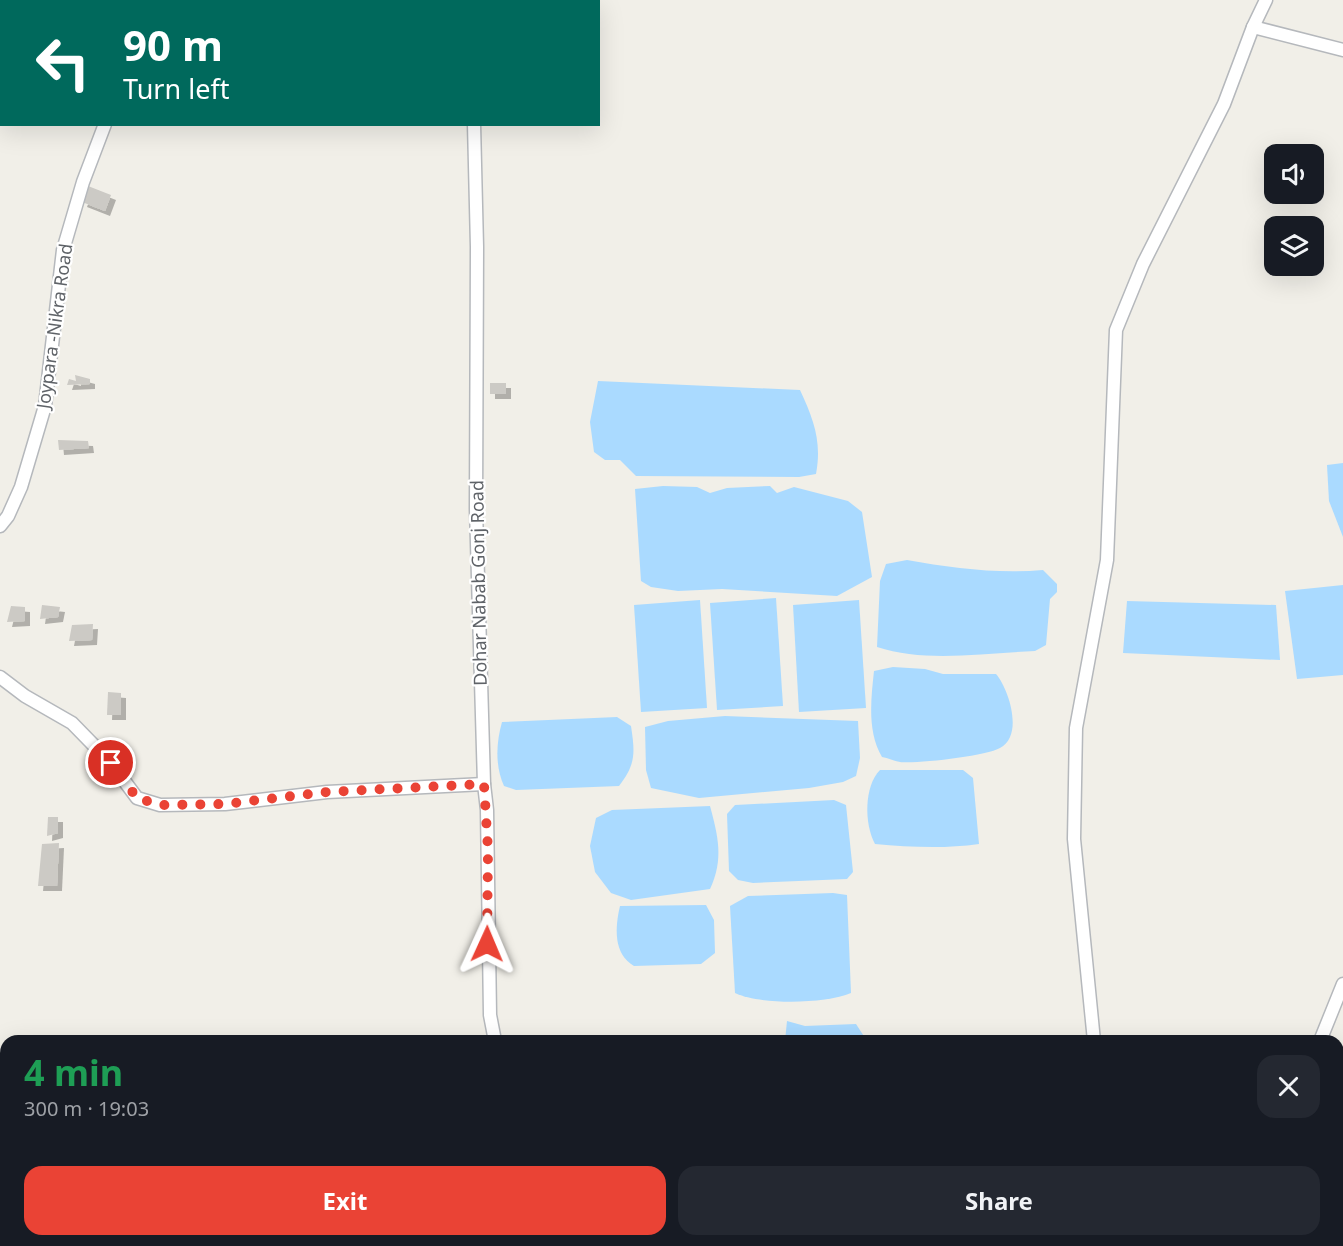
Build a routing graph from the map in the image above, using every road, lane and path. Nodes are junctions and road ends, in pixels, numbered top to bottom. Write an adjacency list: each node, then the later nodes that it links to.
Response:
1 (1266, 0): 2 (street)
2 (1253, 27): 3 (street); 11 (street)
3 (1343, 50)
4 (104, 126): 6 (street, Joypara -Nikra Road)
5 (474, 126): 8 (street, Dohar Nabab Gonj Road)
6 (0, 526)
7 (0, 677): 8 (street)
8 (484, 784): 10 (street, Dohar Nabab Gonj Road)
9 (1343, 984): 12 (street)
10 (494, 1035)
11 (1093, 1035)
12 (1322, 1035)

